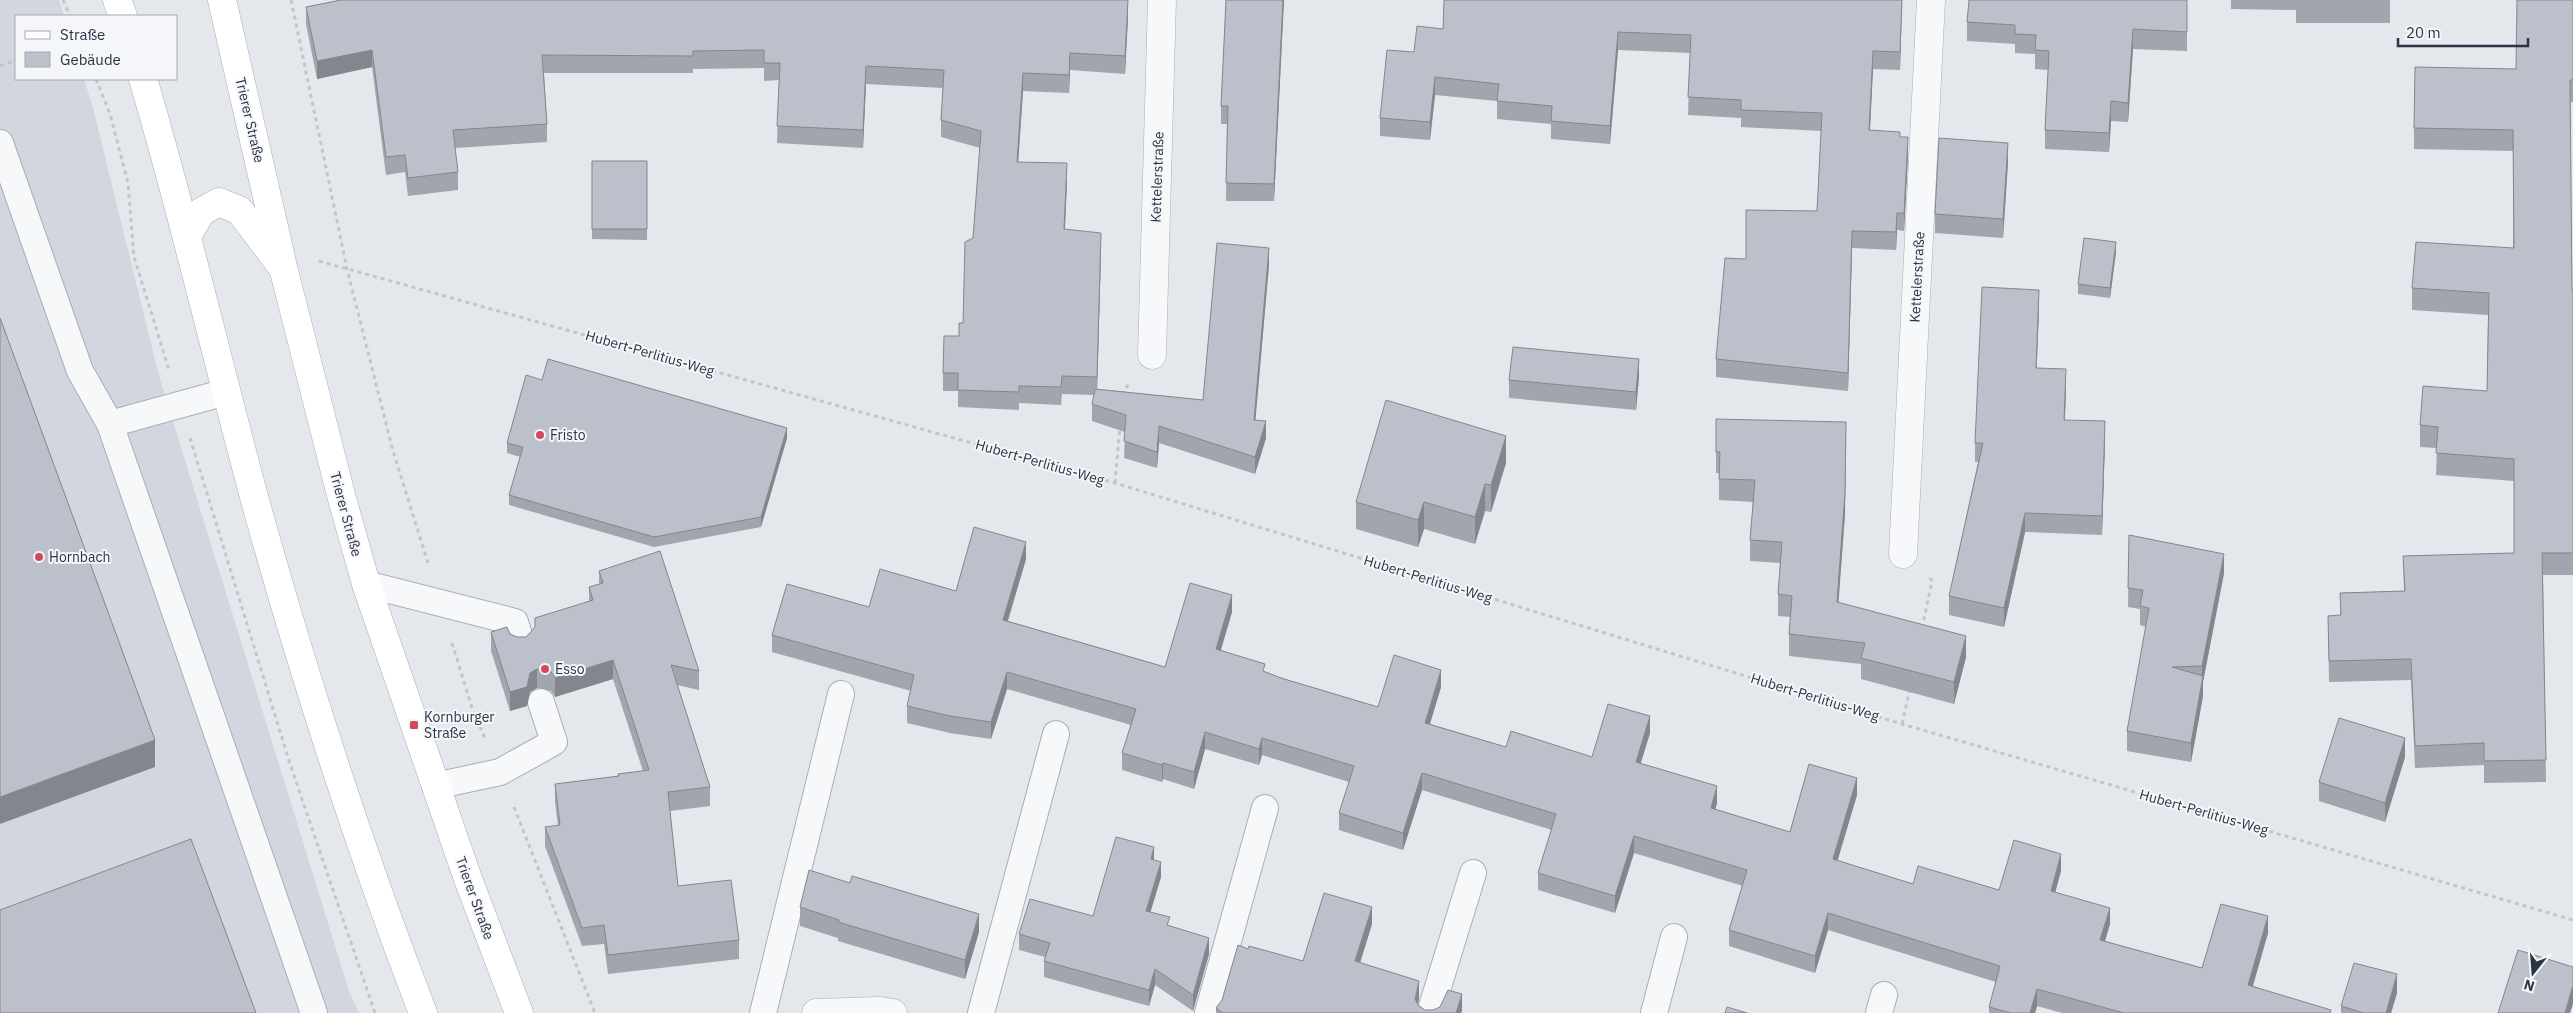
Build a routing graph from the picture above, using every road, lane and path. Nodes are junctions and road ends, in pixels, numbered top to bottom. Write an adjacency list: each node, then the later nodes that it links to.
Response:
1 (63, 0): 7 (path)
2 (117, 0): 8 (main road)
3 (222, 0): 14 (main road, Trierer Straße)
4 (291, 0): 15 (path)
5 (1162, 0): 16 (street, Kettelerstraße)
6 (1931, 0): 22 (street, Kettelerstraße)
7 (70, 15)
8 (123, 15)
9 (15, 60): 10 (path)
10 (0, 66)
11 (143, 80): 13 (main road)
12 (0, 143): 20 (lane)
13 (187, 236): 14 (main road); 17 (main road)
14 (282, 260): 15 (path, Hubert-Perlitius-Weg); 23 (main road, Trierer Straße)
15 (347, 269): 21 (path, Hubert-Perlitius-Weg)
16 (1152, 355): 18 (path)
17 (226, 392): 20 (lane); 37 (main road)
18 (1122, 400)
19 (1120, 419): 21 (path)
20 (110, 424): 36 (lane)
21 (1115, 483): 29 (path, Hubert-Perlitius-Weg)
22 (1903, 554): 24 (path)
23 (366, 584): 25 (lane); 31 (main road, Trierer Straße)
24 (1920, 638)
25 (521, 642)
26 (1910, 686): 29 (path)
27 (841, 694): 39 (lane)
28 (541, 702): 31 (lane)
29 (1902, 724): 34 (path, Hubert-Perlitius-Weg)
30 (1056, 734): 42 (lane)
31 (435, 786): 38 (main road, Trierer Straße)
32 (1265, 808): 43 (lane)
33 (1473, 873): 44 (lane)
34 (2573, 920)
35 (1674, 937): 45 (lane)
36 (314, 1013)
37 (423, 1013)
38 (519, 1013)
39 (762, 1013)
40 (816, 1013): 41 (street)
41 (893, 1013)
42 (981, 1013)
43 (1208, 1013)
44 (1430, 1013)
45 (1654, 1013)

